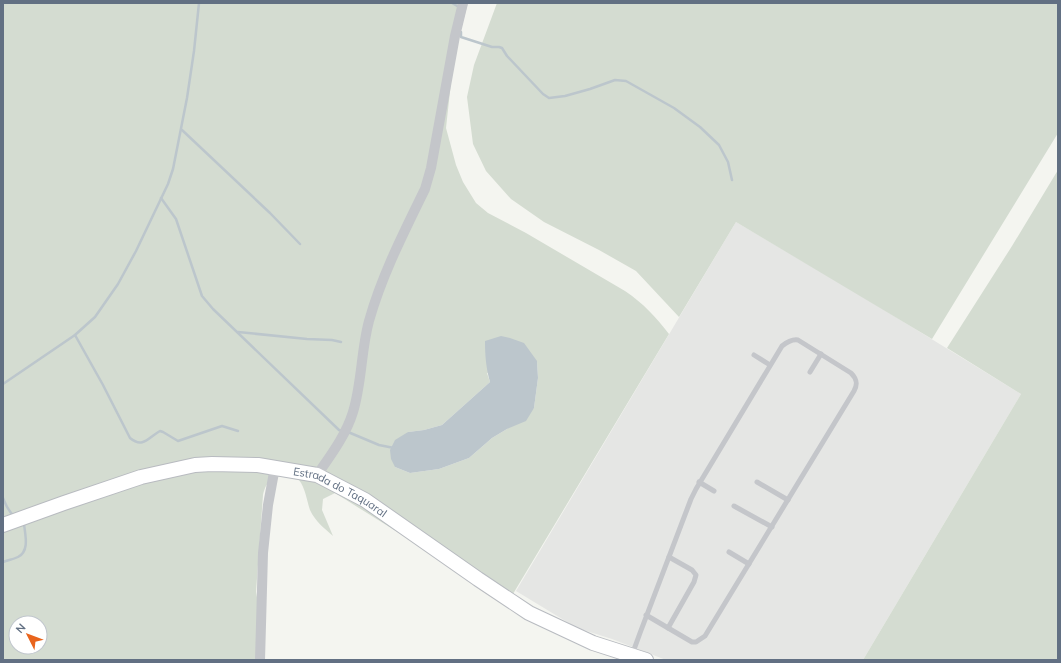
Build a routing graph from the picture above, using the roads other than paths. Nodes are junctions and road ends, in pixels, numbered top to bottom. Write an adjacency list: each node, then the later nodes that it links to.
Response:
1 (463, 3): 7 (street)
2 (821, 354): 4 (lane); 5 (lane); 11 (lane)
3 (754, 355): 4 (lane)
4 (770, 365): 8 (lane)
5 (810, 372)
6 (275, 467): 7 (street, Estrada do Taquaral); 13 (street, Estrada do Taquaral); 21 (street)
7 (318, 476): 20 (street, Estrada do Taquaral)
8 (699, 482): 10 (lane); 16 (lane)
9 (757, 482): 11 (lane)
10 (714, 491)
11 (788, 500): 14 (lane)
12 (734, 506): 14 (lane)
13 (3, 525)
14 (772, 527): 17 (lane)
15 (729, 552): 17 (lane)
16 (669, 557): 18 (lane); 19 (lane)
17 (749, 564): 19 (lane)
18 (646, 616): 19 (lane); 20 (lane)
19 (668, 628)
20 (632, 655): 22 (street, Estrada do Taquaral)
21 (260, 660)
22 (646, 660)

